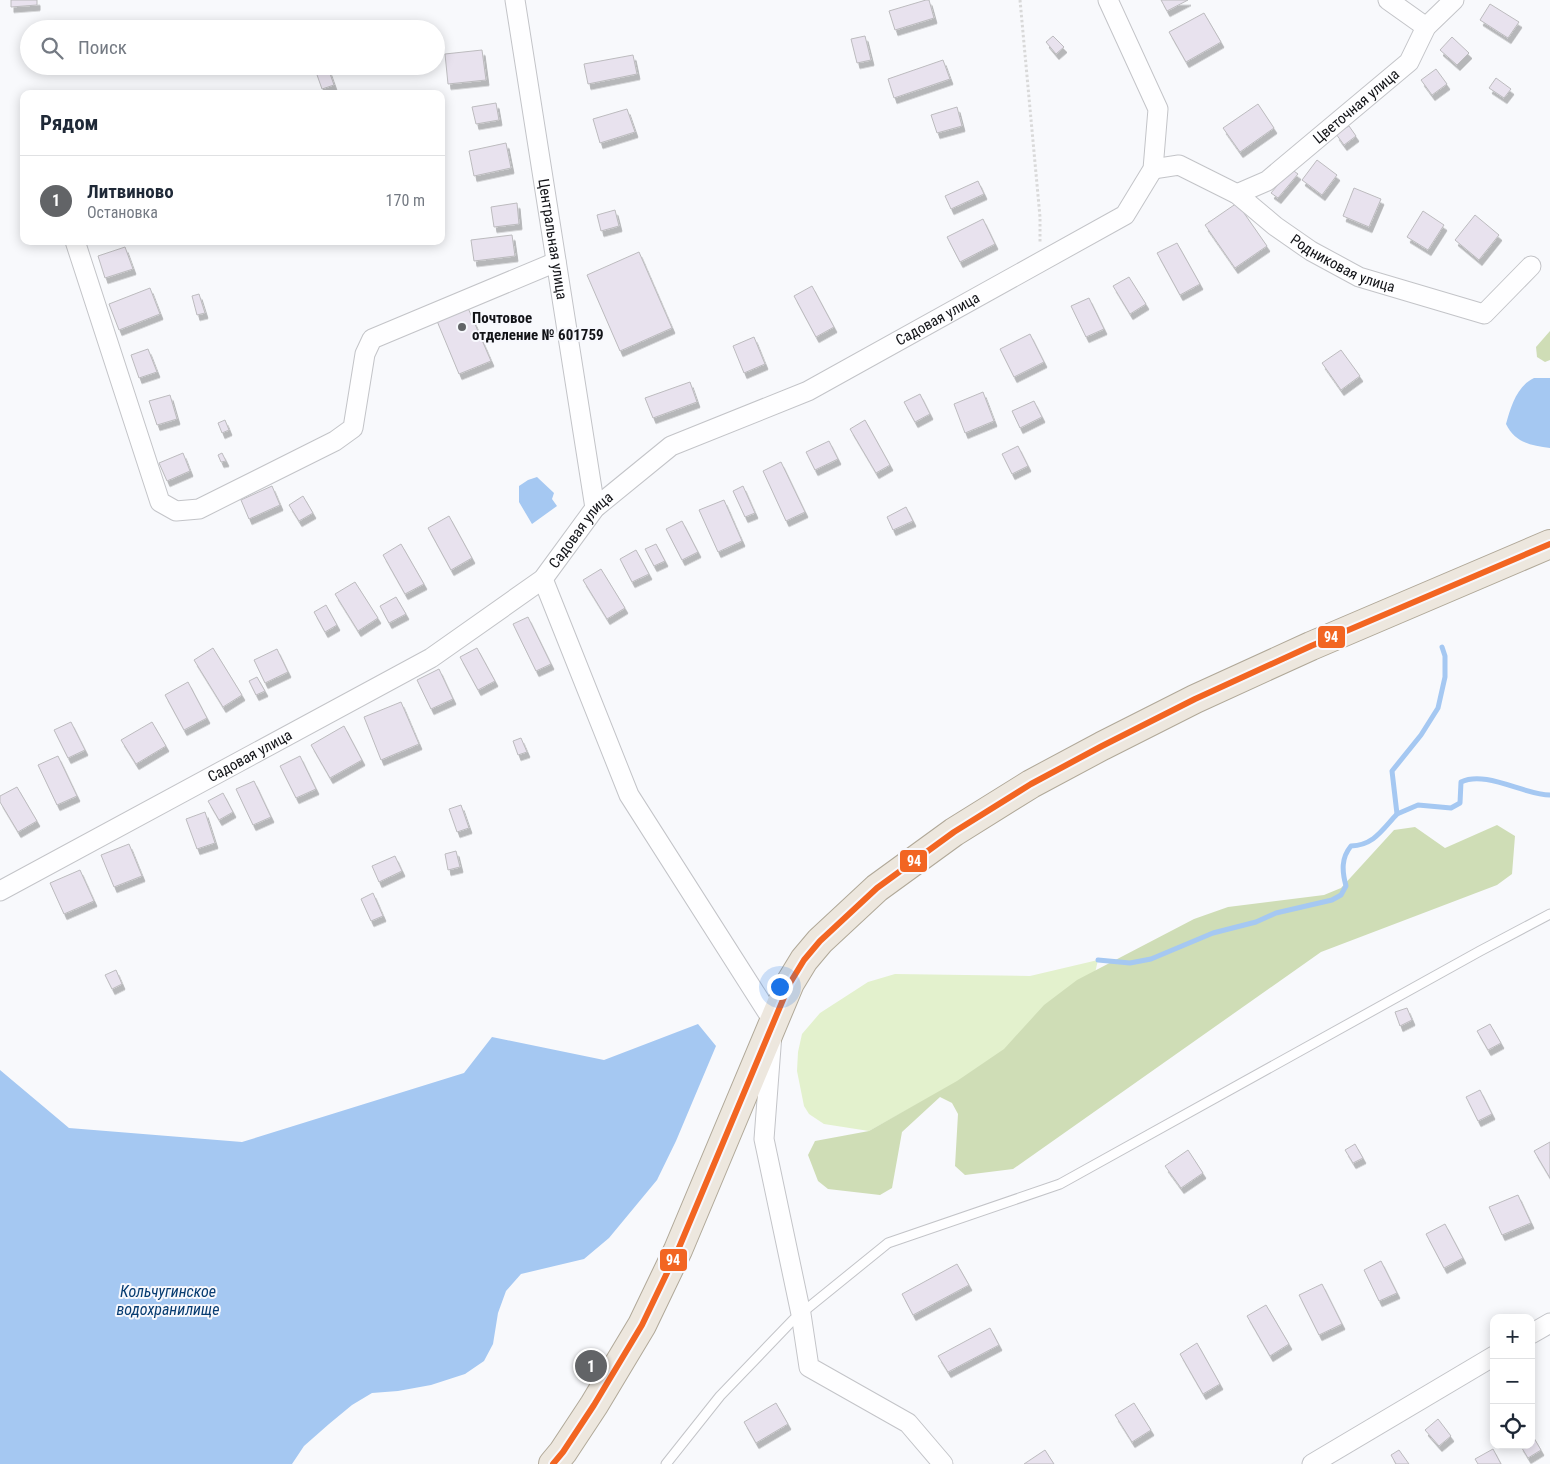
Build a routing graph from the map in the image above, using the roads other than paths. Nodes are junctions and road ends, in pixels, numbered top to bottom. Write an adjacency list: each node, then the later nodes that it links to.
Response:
1 (515, 0): 9 (street, Центральная улица)
2 (1108, 0): 6 (street)
3 (1388, 0): 5 (street)
4 (1454, 0): 5 (street, Цветочная улица)
5 (1426, 27): 7 (street, Цветочная улица)
6 (1153, 169): 7 (street, Родниковая улица); 11 (street, Садовая улица)
7 (1237, 194): 10 (street, Родниковая улица)
8 (76, 245): 9 (street)
9 (556, 262): 11 (street, Центральная улица)
10 (1530, 266)
11 (595, 508): 13 (street, Садовая улица)
12 (1550, 544): 16 (main road)
13 (543, 579): 14 (street, Садовая улица); 16 (street)
14 (0, 891)
15 (1550, 914): 17 (lane)
16 (773, 1021): 17 (street); 21 (main road)
17 (801, 1314): 22 (lane); 23 (street)
18 (1550, 1323): 19 (street)
19 (1535, 1332)
20 (1490, 1358): 24 (street)
21 (553, 1464)
22 (666, 1464)
23 (943, 1464)
24 (1312, 1464)

